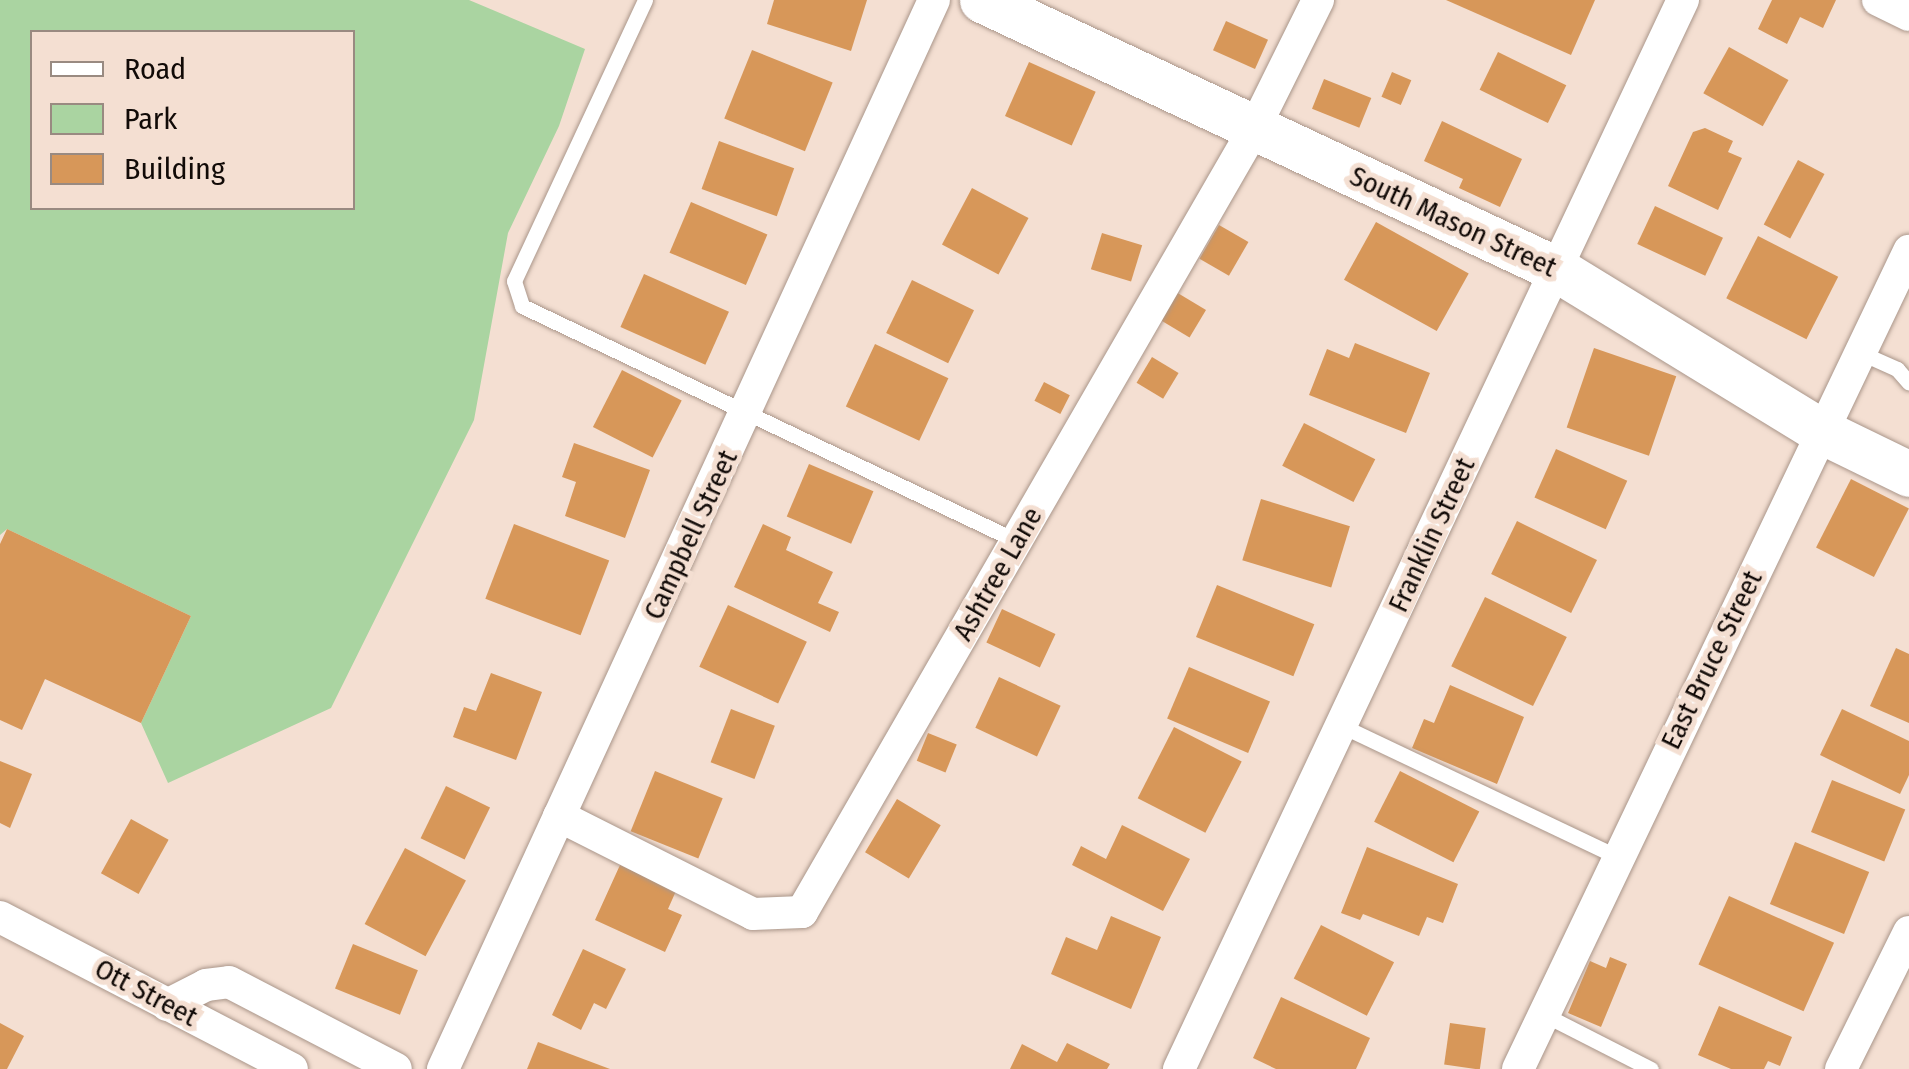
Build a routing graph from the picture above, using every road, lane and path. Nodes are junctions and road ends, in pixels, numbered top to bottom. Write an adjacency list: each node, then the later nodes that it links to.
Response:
1 (645, 0): 13 (lane)
2 (934, 0): 13 (street, Campbell Street)
3 (982, 0): 8 (main road, South Mason Street)
4 (1318, 0): 8 (street, Ashtree Lane)
5 (1683, 0): 10 (street, Franklin Street)
6 (1878, 0): 7 (street)
7 (1909, 14)
8 (1254, 130): 10 (main road, South Mason Street); 16 (street, Ashtree Lane)
9 (1909, 251): 11 (street, East Bruce Street)
10 (1558, 270): 14 (main road, South Mason Street); 17 (street, Franklin Street)
11 (1859, 352): 12 (lane); 14 (street, East Bruce Street)
12 (1909, 383)
13 (747, 415): 16 (lane); 18 (street, Campbell Street)
14 (1822, 431): 15 (main road, South Mason Street); 19 (street, East Bruce Street)
15 (1909, 474)
16 (1017, 541): 18 (street, Ashtree Lane)
17 (1342, 726): 19 (lane); 27 (street, Franklin Street)
18 (559, 816): 26 (street, Campbell Street)
19 (1618, 857): 23 (street, East Bruce Street)
20 (0, 917): 22 (street, Ott Street)
21 (1909, 932): 30 (street)
22 (167, 1005): 24 (street, Ott Street); 25 (street)
23 (1544, 1014): 28 (street, East Bruce Street); 29 (lane)
24 (292, 1069)
25 (396, 1069)
26 (443, 1069)
27 (1179, 1069)
28 (1518, 1069)
29 (1651, 1069)
30 (1841, 1069)

